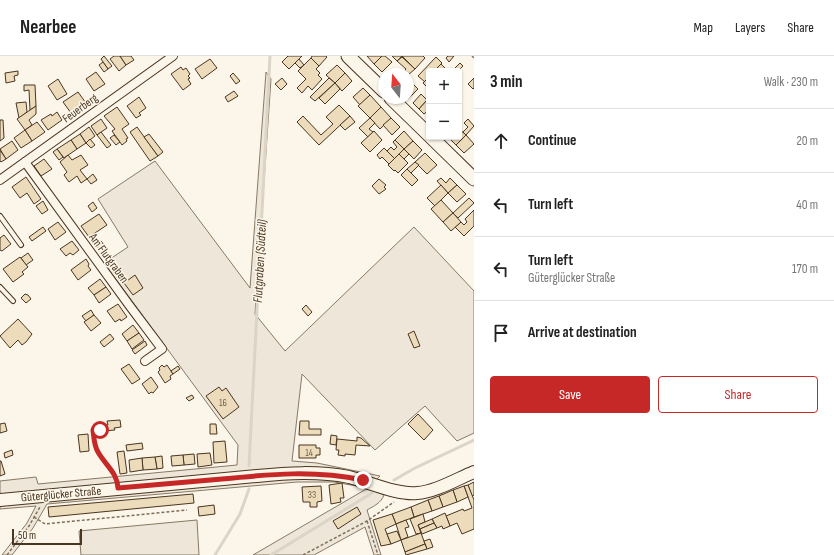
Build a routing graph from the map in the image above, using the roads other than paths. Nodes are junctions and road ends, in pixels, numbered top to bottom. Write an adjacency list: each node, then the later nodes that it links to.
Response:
1 (173, 56): 7 (street, Feuerberg)
2 (348, 56): 3 (main road)
3 (378, 85)
4 (397, 104): 5 (main road)
5 (426, 132)
6 (434, 140): 8 (main road)
7 (25, 162): 9 (street, Feuerberg); 14 (street, Am Flutgraben)
8 (474, 178)
9 (0, 180)
10 (0, 216): 11 (lane)
11 (21, 245)
12 (0, 287): 13 (lane)
13 (13, 301)
14 (145, 361)
15 (474, 472): 16 (street, Güterglücker Straße)
16 (0, 500)

